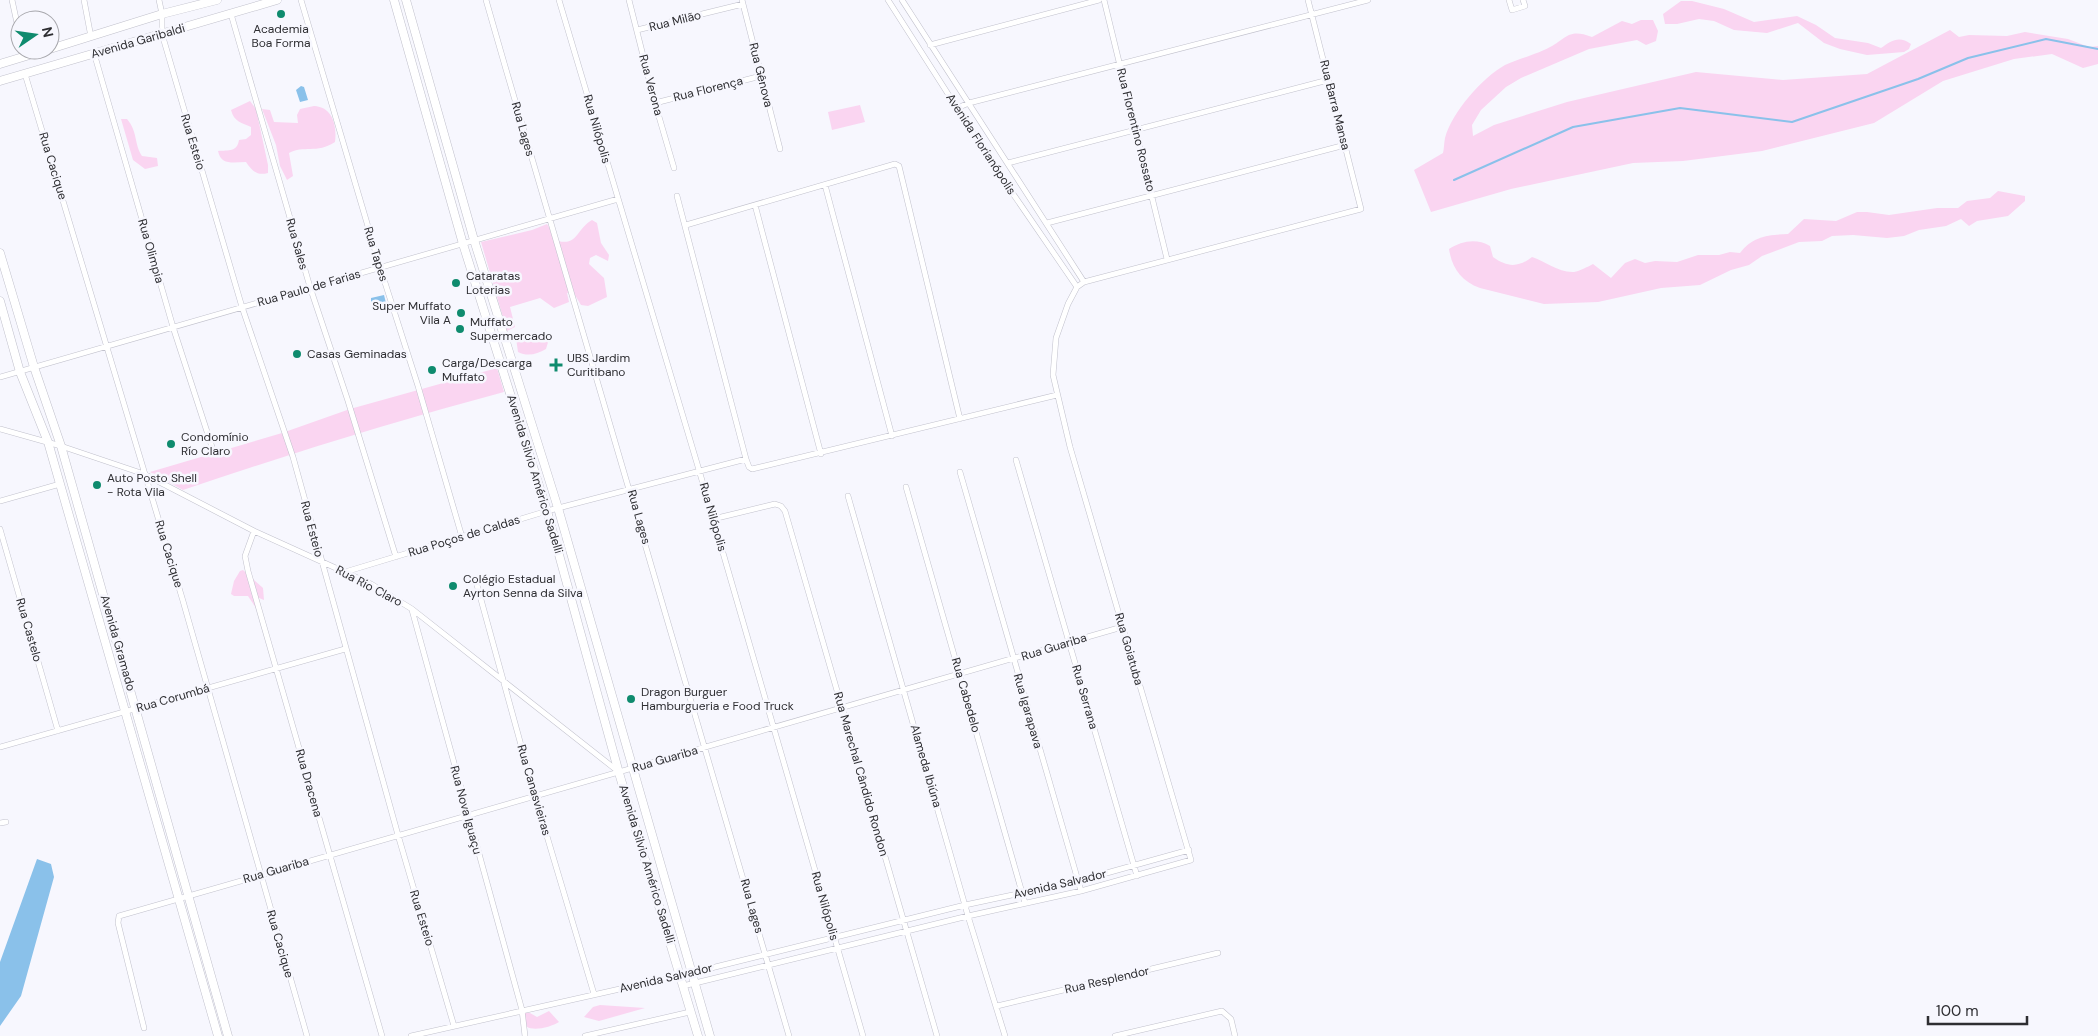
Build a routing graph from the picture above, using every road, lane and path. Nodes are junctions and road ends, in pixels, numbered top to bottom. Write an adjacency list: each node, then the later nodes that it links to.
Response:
1 (84, 0): 25 (street)
2 (158, 0): 20 (street, Rua Esteio)
3 (217, 0): 20 (main road, Avenida Garibaldi)
4 (277, 0): 21 (main road, Avenida Garibaldi)
5 (300, 0): 56 (street, Rua Tapes)
6 (394, 0): 35 (main road, Avenida Silvio Américo Sadelli)
7 (406, 0): 34 (main road, Avenida Silvio Américo Sadelli)
8 (486, 0): 49 (street, Rua Lages)
9 (559, 0): 47 (street, Rua Nilópolis)
10 (629, 0): 23 (street, Rua Verona)
11 (888, 0): 38 (street, Avenida Florianópolis)
12 (902, 0): 26 (street, Avenida Florianópolis)
13 (1099, 0): 26 (street)
14 (1104, 0): 29 (street, Rua Florentino Rossato)
15 (1308, 0): 22 (street, Rua Barra Mansa)
16 (1368, 0): 22 (street)
17 (1509, 0): 18 (street)
18 (1523, 0)
19 (742, 2): 23 (street, Rua Milão); 31 (street, Rua Gênova)
20 (162, 14): 24 (street, Rua Esteio); 25 (main road, Avenida Garibaldi)
21 (231, 14): 24 (main road, Avenida Garibaldi); 58 (street, Rua Sales)
22 (1312, 14): 29 (street); 32 (street, Rua Barra Mansa)
23 (637, 30): 36 (street, Rua Verona)
24 (162, 34): 28 (main road, Avenida Garibaldi); 62 (street, Rua Esteio)
25 (91, 37): 27 (main road, Avenida Garibaldi)
26 (930, 45): 37 (street, Avenida Florianópolis)
27 (60, 46)
28 (94, 53): 30 (main road, Avenida Garibaldi); 63 (street, Rua Olimpia)
29 (1120, 65): 37 (street); 39 (street, Rua Florentino Rossato)
30 (25, 74): 33 (main road, Avenida Garibaldi); 64 (street, Rua Cacique)
31 (761, 76): 36 (street, Rua Florença); 41 (street, Rua Gênova)
32 (1328, 80): 39 (street); 40 (street, Rua Barra Mansa)
33 (0, 81)
34 (432, 94): 35 (main road); 52 (main road, Avenida Silvio Américo Sadelli)
35 (421, 98): 53 (main road, Avenida Silvio Américo Sadelli)
36 (655, 103): 43 (street, Rua Verona)
37 (968, 103): 38 (street); 42 (street, Avenida Florianópolis)
38 (957, 108): 59 (street, Avenida Florianópolis)
39 (1136, 130): 42 (street); 46 (street, Rua Florentino Rossato)
40 (1345, 145): 46 (street); 55 (street, Rua Barra Mansa)
41 (780, 149)
42 (1008, 163): 50 (street, Avenida Florianópolis)
43 (674, 168)
44 (825, 185): 48 (street); 69 (street); 73 (street)
45 (677, 196): 51 (street)
46 (1152, 196): 50 (street); 55 (street, Rua Florentino Rossato)
47 (618, 198): 49 (street, Rua Paulo de Farias); 80 (street, Rua Nilópolis)
48 (755, 205): 51 (street); 77 (street)
49 (549, 218): 52 (street, Rua Paulo de Farias); 85 (street, Rua Lages)
50 (1047, 223): 57 (street, Avenida Florianópolis)
51 (686, 225): 78 (street)
52 (474, 240): 53 (street, Rua Paulo de Farias); 71 (main road, Avenida Silvio Américo Sadelli)
53 (463, 244): 56 (street, Rua Paulo de Farias); 72 (main road, Avenida Silvio Américo Sadelli)
54 (0, 253): 60 (main road, Avenida Gramado)
55 (1167, 259): 57 (street)
56 (380, 267): 58 (street, Rua Paulo de Farias); 93 (street, Rua Tapes)
57 (1084, 282): 59 (street)
58 (310, 287): 62 (street, Rua Paulo de Farias); 94 (street, Rua Sales)
59 (1076, 287): 68 (street, Rua Goiatuba)
60 (13, 298): 61 (main road); 65 (main road, Avenida Gramado)
61 (0, 302): 66 (main road, Avenida Gramado)
62 (242, 307): 63 (street, Rua Paulo de Farias); 95 (street, Rua Esteio)
63 (173, 326): 64 (street, Rua Paulo de Farias); 76 (street, Rua Olimpia)
64 (106, 347): 65 (street, Rua Paulo de Farias); 82 (street, Rua Cacique)
65 (34, 367): 66 (street, Rua Paulo de Farias); 75 (main road, Avenida Gramado)
66 (20, 372): 67 (street, Rua Paulo de Farias); 74 (main road, Avenida Gramado)
67 (0, 377)
68 (1058, 395): 69 (street); 99 (street, Rua Goiatuba)
69 (960, 419): 73 (street)
70 (0, 429): 74 (street, Rua Rio Claro)
71 (534, 433): 72 (main road); 88 (main road, Avenida Silvio Américo Sadelli)
72 (524, 436): 89 (main road, Avenida Silvio Américo Sadelli)
73 (892, 436): 77 (street)
74 (48, 442): 75 (street, Rua Rio Claro); 83 (main road, Avenida Gramado)
75 (61, 446): 82 (street, Rua Rio Claro); 108 (main road, Avenida Gramado)
76 (212, 447)
77 (821, 454): 78 (street)
78 (746, 459): 80 (street, Rua Poços de Caldas)
79 (1016, 460): 100 (street, Rua Serrana)
80 (700, 470): 85 (street, Rua Poços de Caldas); 90 (street, Rua Nilópolis)
81 (960, 472): 102 (street, Rua Igarapava)
82 (144, 474): 92 (street, Rua Rio Claro); 106 (street, Rua Cacique)
83 (60, 484): 87 (street); 110 (main road, Avenida Gramado)
84 (906, 487): 104 (street, Rua Cabedelo)
85 (631, 488): 88 (street, Rua Poços de Caldas); 114 (street, Rua Lages)
86 (848, 496): 107 (street, Alameda Ibiúna)
87 (0, 501)
88 (558, 508): 89 (street, Rua Poços de Caldas); 115 (main road, Avenida Silvio Américo Sadelli)
89 (547, 511): 93 (street, Rua Poços de Caldas); 116 (main road, Avenida Silvio Américo Sadelli)
90 (713, 519): 109 (street, Rua Marechal Cândido Rondon); 111 (street, Rua Nilópolis)
91 (0, 529): 112 (street, Rua Castelo)
92 (254, 531): 95 (street, Rua Rio Claro); 103 (street, Rua Dracena)
93 (462, 537): 94 (street, Rua Poços de Caldas)
94 (396, 557): 96 (street, Rua Poços de Caldas)
95 (321, 562): 96 (street, Rua Rio Claro); 101 (street, Rua Esteio)
96 (345, 572): 98 (street, Rua Rio Claro)
97 (477, 585): 105 (street, Rua Canasvieiras)
98 (412, 609): 105 (street, Rua Rio Claro); 118 (street, Rua Nova Iguaçu)
99 (1122, 627): 100 (street, Rua Guariba); 120 (street, Rua Goiatuba)
100 (1069, 643): 102 (street, Rua Guariba); 122 (street, Rua Serrana)
101 (345, 648): 103 (street, Rua Corumbá); 119 (street, Rua Esteio)
102 (1013, 660): 104 (street, Rua Guariba); 125 (street, Rua Igarapava)
103 (275, 668): 106 (street, Rua Corumbá); 121 (street, Rua Dracena)
104 (960, 674): 107 (street, Rua Guariba); 127 (street, Rua Cabedelo)
105 (504, 680): 116 (street, Rua Rio Claro); 117 (street, Rua Canasvieiras)
106 (207, 689): 108 (street, Rua Corumbá); 123 (street, Rua Cacique)
107 (905, 689): 109 (street, Rua Guariba); 131 (street, Alameda Ibiúna)
108 (137, 708): 110 (street, Rua Corumbá); 128 (main road, Avenida Gramado)
109 (842, 708): 111 (street, Rua Guariba); 133 (street, Rua Marechal Cândido Rondon)
110 (126, 712): 112 (street, Rua Corumbá); 129 (main road, Avenida Gramado)
111 (773, 728): 114 (street, Rua Guariba); 135 (street, Rua Nilópolis)
112 (58, 731): 113 (street, Rua Corumbá)
113 (0, 747)
114 (705, 747): 115 (street, Rua Guariba); 137 (street, Rua Lages)
115 (633, 768): 116 (street, Rua Guariba); 140 (main road, Avenida Silvio Américo Sadelli)
116 (620, 773): 117 (street, Rua Guariba); 141 (main road, Avenida Silvio Américo Sadelli)
117 (535, 796): 118 (street, Rua Guariba); 144 (street, Rua Canasvieiras)
118 (468, 816): 119 (street, Rua Guariba); 146 (street, Rua Nova Iguaçu)
119 (398, 835): 121 (street, Rua Guariba); 148 (street, Rua Esteio)
120 (1189, 850): 122 (street, Avenida Salvador); 124 (street, Avenida Salvador)
121 (330, 855): 123 (street, Rua Guariba); 153 (street, Rua Dracena)
122 (1134, 866): 124 (street, Rua Serrana); 125 (street, Avenida Salvador)
123 (260, 874): 128 (street, Rua Guariba); 152 (street, Rua Cacique)
124 (1137, 876): 126 (street, Avenida Salvador)
125 (1078, 881): 126 (street, Rua Igarapava); 127 (street, Avenida Salvador)
126 (1081, 891): 130 (street, Avenida Salvador)
127 (1023, 893): 130 (street, Rua Cabedelo); 131 (street, Avenida Salvador)
128 (188, 895): 129 (street, Rua Guariba); 151 (main road, Avenida Gramado)
129 (179, 899): 149 (street, Rua Guariba); 150 (main road, Avenida Gramado)
130 (1025, 904): 132 (street, Avenida Salvador)
131 (965, 905): 132 (street, Alameda Ibiúna); 133 (street, Avenida Salvador)
132 (968, 916): 134 (street, Avenida Salvador); 145 (street, Alameda Ibiúna)
133 (902, 920): 134 (street, Rua Marechal Cândido Rondon); 135 (street, Avenida Salvador)
134 (905, 931): 136 (street, Avenida Salvador); 161 (street, Rua Marechal Cândido Rondon)
135 (835, 938): 136 (street, Rua Nilópolis); 137 (street, Avenida Salvador)
136 (838, 948): 139 (street, Avenida Salvador); 160 (street, Rua Nilópolis)
137 (766, 954): 139 (street, Rua Lages); 140 (street, Avenida Salvador)
138 (1218, 954): 145 (street, Rua Resplendor)
139 (769, 965): 142 (street, Avenida Salvador); 159 (street, Rua Lages)
140 (691, 973): 141 (street, Avenida Salvador); 142 (main road, Avenida Silvio Américo Sadelli)
141 (680, 975): 143 (main road, Avenida Silvio Américo Sadelli); 144 (street, Avenida Salvador)
142 (694, 983): 143 (street, Avenida Salvador); 158 (main road, Avenida Silvio Américo Sadelli)
143 (683, 986): 147 (main road, Avenida Silvio Américo Sadelli)
144 (594, 994): 146 (street, Avenida Salvador)
145 (996, 1006): 162 (street, Alameda Ibiúna)
146 (522, 1010): 148 (street, Avenida Salvador); 155 (street, Rua Nova Iguaçu)
147 (690, 1012): 156 (street); 157 (main road, Avenida Silvio Américo Sadelli)
148 (454, 1026): 154 (street, Avenida Salvador)
149 (144, 1028)
150 (218, 1036)
151 (228, 1036)
152 (307, 1036)
153 (382, 1036)
154 (411, 1036)
155 (525, 1036)
156 (585, 1036)
157 (698, 1036)
158 (710, 1036)
159 (789, 1036)
160 (863, 1036)
161 (937, 1036)
162 (1005, 1036)
163 (1115, 1036): 164 (street)
164 (1235, 1036)

